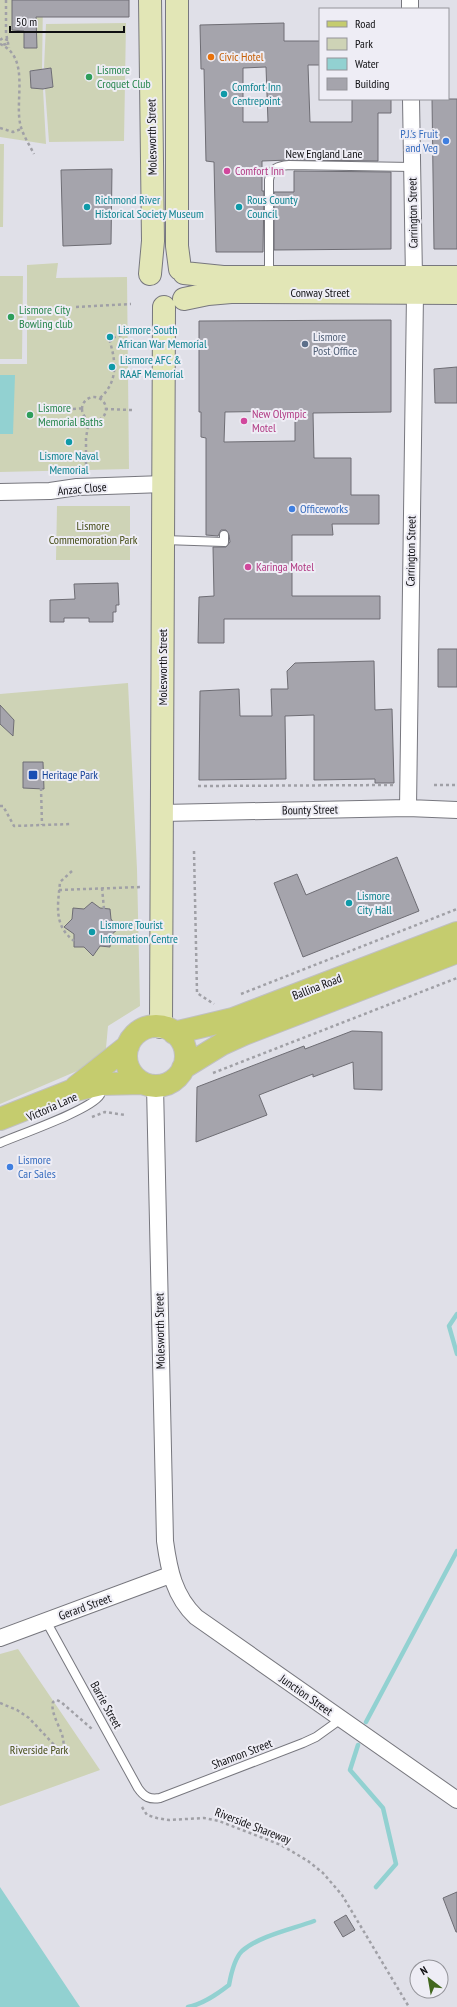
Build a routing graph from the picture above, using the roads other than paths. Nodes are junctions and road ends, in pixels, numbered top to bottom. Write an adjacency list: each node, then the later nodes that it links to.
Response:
1 (150, 0): 6 (street, Molesworth Street)
2 (177, 0): 5 (street, Molesworth Street)
3 (411, 100): 4 (street, Carrington Street)
4 (412, 167): 7 (lane, New England Lane); 9 (street, Carrington Street)
5 (182, 271): 6 (street); 7 (street, Conway Street); 11 (street)
6 (150, 274): 12 (street)
7 (269, 276): 9 (street, Conway Street)
8 (457, 278): 9 (street, Conway Street)
9 (414, 286): 10 (street, Conway Street); 11 (street, Conway Street); 17 (street, Carrington Street)
10 (457, 292)
11 (184, 299): 12 (street)
12 (164, 307): 13 (street, Molesworth Street)
13 (164, 484): 14 (street, Anzac Close); 16 (street, Molesworth Street)
14 (0, 492)
15 (224, 535): 16 (lane)
16 (163, 540): 19 (street, Molesworth Street)
17 (408, 808): 18 (street, Bounty Street); 19 (street, Bounty Street)
18 (457, 810)
19 (162, 813): 22 (street, Molesworth Street)
20 (457, 933): 22 (main road, Ballina Road)
21 (457, 952): 24 (main road, Ballina Road)
22 (168, 1030): 23 (main road); 24 (main road)
23 (128, 1046): 26 (main road); 27 (main road)
24 (184, 1068): 26 (main road)
25 (100, 1084): 26 (main road); 27 (main road); 29 (lane, Victoria Lane)
26 (148, 1085): 30 (street, Molesworth Street)
27 (71, 1091): 28 (main road)
28 (0, 1119)
29 (0, 1143)
30 (170, 1575): 31 (street, Gerard Street); 33 (street, Junction Street)
31 (46, 1621): 32 (street, Gerard Street); 34 (lane, Barrie Street)
32 (0, 1638)
33 (340, 1719): 34 (lane, Shannon Street); 35 (street, Junction Street)
34 (147, 1798)
35 (457, 1800)

